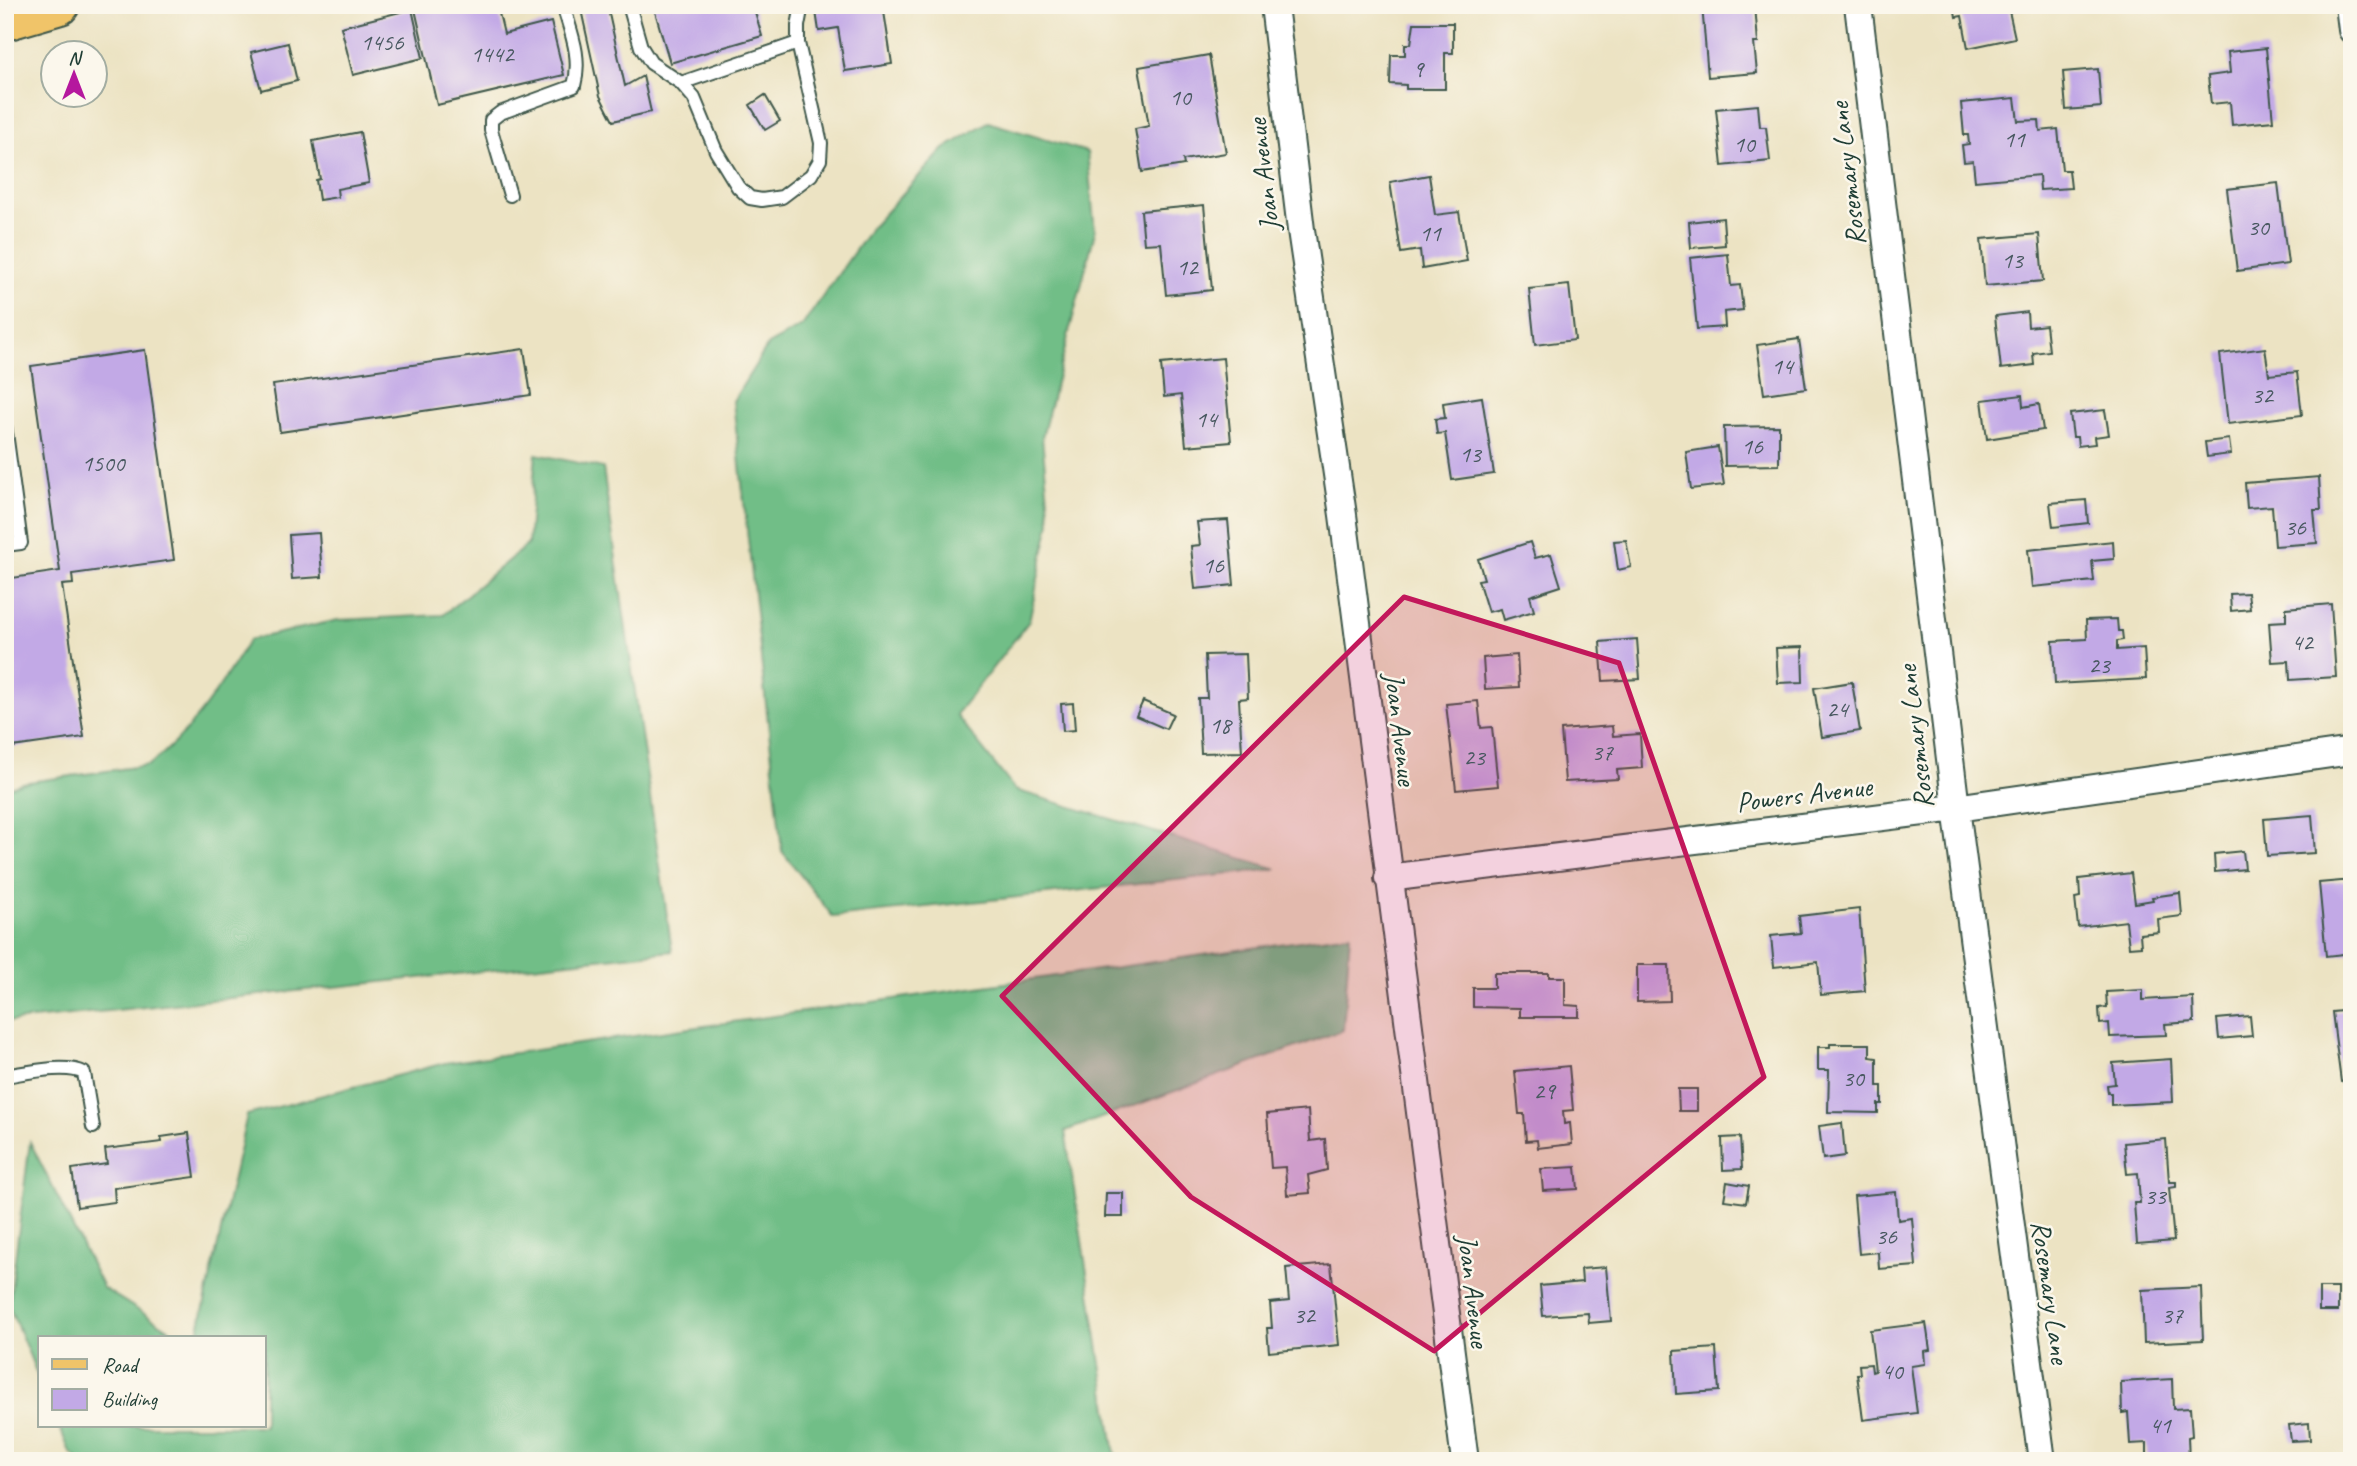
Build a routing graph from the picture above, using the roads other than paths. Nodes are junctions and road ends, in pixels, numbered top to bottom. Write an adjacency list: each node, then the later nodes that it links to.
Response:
1 (60, 5): 8 (main road)
2 (563, 5): 12 (lane)
3 (629, 5): 11 (lane)
4 (802, 5): 10 (lane)
5 (1274, 5): 17 (street, Joan Avenue)
6 (1858, 5): 16 (street, Rosemary Lane)
7 (2349, 5): 9 (street)
8 (5, 21)
9 (2352, 30)
10 (799, 43): 11 (lane); 11 (lane)
11 (681, 83)
12 (510, 195)
13 (5, 425): 14 (lane)
14 (5, 545)
15 (2352, 751): 16 (street, Powers Avenue)
16 (1956, 808): 17 (street, Powers Avenue); 21 (street, Rosemary Lane)
17 (1388, 878): 20 (street, Joan Avenue)
18 (5, 1076): 19 (lane)
19 (93, 1127)
20 (1465, 1461)
21 (2042, 1461)

